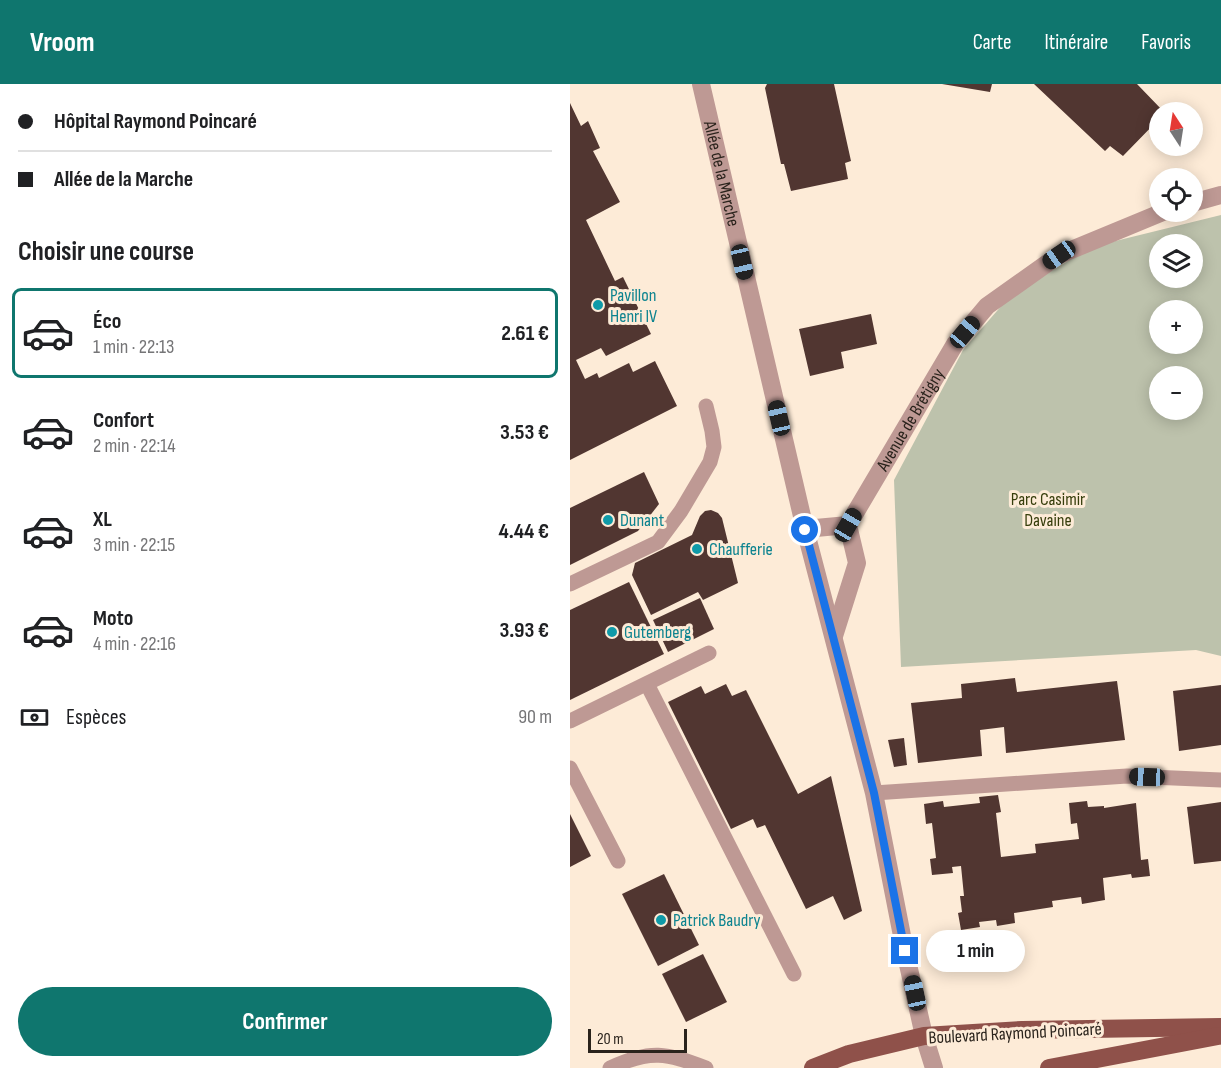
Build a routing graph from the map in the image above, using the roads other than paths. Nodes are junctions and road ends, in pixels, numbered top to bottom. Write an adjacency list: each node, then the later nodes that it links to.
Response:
1 (700, 84): 7 (street, Allée de la Marche)
2 (1221, 195): 3 (street)
3 (1203, 200)
4 (1149, 218): 6 (street, Avenue de Brétigny)
5 (706, 406): 8 (lane)
6 (848, 525): 7 (street); 9 (street)
7 (805, 530): 9 (street, Allée de la Marche)
8 (570, 584)
9 (834, 636): 15 (street, Allée de la Marche)
10 (709, 654): 11 (lane)
11 (647, 684): 12 (lane); 17 (lane)
12 (570, 721)
13 (570, 768): 16 (lane)
14 (1221, 780): 15 (lane)
15 (874, 793): 20 (street, Allée de la Marche)
16 (618, 861)
17 (794, 974)
18 (1221, 1027): 20 (main road, Boulevard Raymond Poincaré)
19 (1221, 1035): 25 (main road, Boulevard Raymond Poincaré)
20 (924, 1036): 23 (main road, Boulevard Raymond Poincaré); 24 (street, Allée de la Marche)
21 (610, 1068): 22 (lane)
22 (706, 1068)
23 (813, 1068)
24 (934, 1068)
25 (1049, 1068)

